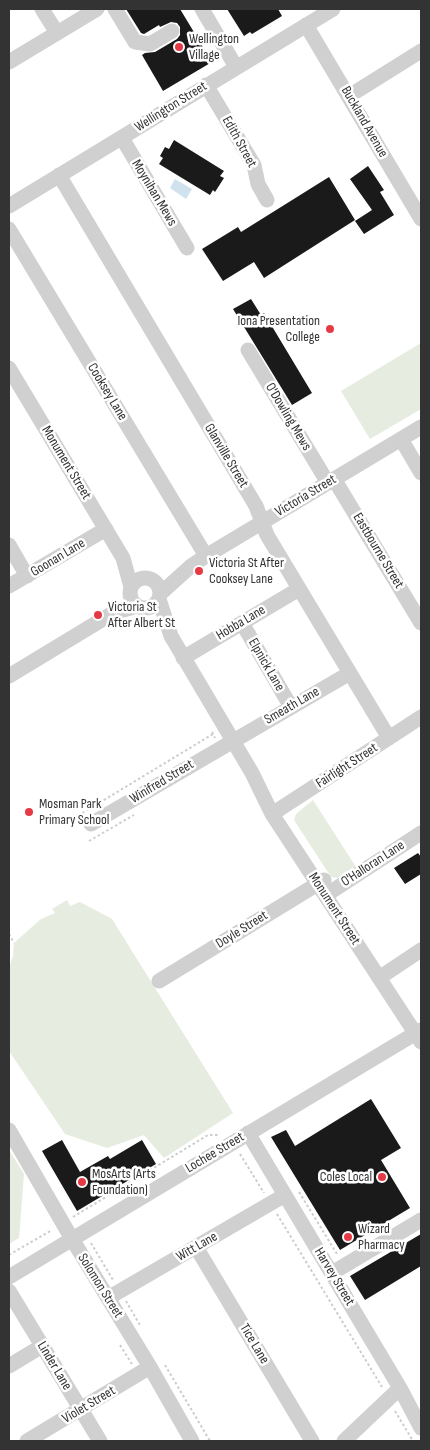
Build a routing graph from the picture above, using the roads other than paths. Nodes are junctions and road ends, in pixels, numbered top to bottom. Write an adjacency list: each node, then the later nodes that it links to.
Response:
1 (42, 9): 8 (street)
2 (97, 9): 8 (street)
3 (115, 9): 7 (street)
4 (202, 9): 11 (street)
5 (333, 9): 6 (street, Wellington Street)
6 (306, 25): 11 (street, Wellington Street); 13 (street, Buckland Avenue)
7 (172, 31)
8 (56, 33): 10 (street)
9 (421, 51): 13 (street)
10 (9, 62)
11 (236, 67): 12 (street, Wellington Street)
12 (206, 85): 14 (street, Wellington Street); 16 (street, Edith Street)
13 (349, 96): 18 (street, Buckland Avenue)
14 (122, 138): 15 (street, Wellington Street); 20 (street, Moynihan Mews)
15 (59, 175): 17 (street, Wellington Street); 27 (street, Glanville Street)
16 (267, 200)
17 (9, 206)
18 (421, 219)
19 (9, 229): 30 (street, Cooksey Lane)
20 (187, 248)
21 (248, 350): 26 (street, O'Dowling Mews)
22 (9, 368): 28 (street, Monument Street)
23 (421, 427): 24 (street, Victoria Street)
24 (401, 439): 25 (street); 26 (street, Victoria Street)
25 (421, 472)
26 (331, 481): 27 (street, Victoria Street); 40 (street, Eastbourne Street)
27 (262, 522): 30 (street, Victoria Street); 36 (street, Glanville Street)
28 (106, 529): 31 (street, Monument Street); 33 (street, Goonan Lane)
29 (9, 545): 33 (street)
30 (206, 556): 32 (street, Victoria Street)
31 (123, 558): 34 (street, Monument Street); 38 (street, Monument Street)
32 (190, 566): 34 (street, Victoria Street); 37 (street, Victoria Street)
33 (27, 576): 35 (street, Goonan Lane)
34 (149, 579): 37 (street); 38 (street)
35 (9, 586)
36 (299, 589): 39 (street, Hobba Lane); 43 (street, Glanville Street)
37 (160, 596): 38 (street); 41 (street, Monument Street)
38 (135, 599): 41 (street, Monument Street); 44 (street)
39 (242, 623): 42 (street, Hobba Lane); 45 (street, Elpnick Lane)
40 (421, 623)
41 (171, 636): 42 (street, Monument Street)
42 (183, 658): 48 (street, Monument Street)
43 (350, 672): 45 (street, Smeath Lane); 47 (street, Glanville Street)
44 (9, 676)
45 (291, 707): 48 (street, Smeath Lane)
46 (421, 717): 47 (street, Fairlight Street)
47 (389, 738): 49 (street, Fairlight Street)
48 (227, 744): 49 (street, Monument Street); 50 (street, Winifred Street)
49 (277, 811): 52 (street, Monument Street)
50 (91, 824)
51 (421, 833): 52 (street, O'Halloran Lane)
52 (325, 887): 54 (street, Monument Street); 55 (street, Doyle Street)
53 (421, 950): 54 (street)
54 (382, 976): 56 (street, Monument Street)
55 (159, 981)
56 (420, 1033): 58 (street, Lochee Street)
57 (9, 1130): 61 (street, Solomon Street)
58 (248, 1133): 59 (street, Harvey Street); 61 (street, Lochee Street)
59 (291, 1192): 62 (street, Witt Lane); 63 (street, Harvey Street)
60 (421, 1220): 63 (street)
61 (72, 1239): 64 (street, Lochee Street); 66 (street, Solomon Street)
62 (196, 1247): 66 (street, Witt Lane); 76 (street, Tice Lane)
63 (337, 1270): 70 (street, Harvey Street)
64 (9, 1277)
65 (9, 1291): 67 (street, Linder Lane)
66 (108, 1298): 69 (street, Solomon Street)
67 (42, 1346): 68 (street); 71 (street, Linder Lane)
68 (9, 1366)
69 (144, 1371): 71 (street, Violet Street); 75 (street, Solomon Street)
70 (400, 1388): 72 (street, Harvey Street); 77 (street)
71 (80, 1410): 73 (street, Violet Street); 74 (street, Linder Lane)
72 (420, 1425)
73 (27, 1441)
74 (100, 1441)
75 (192, 1441)
76 (312, 1441)
77 (344, 1441)

